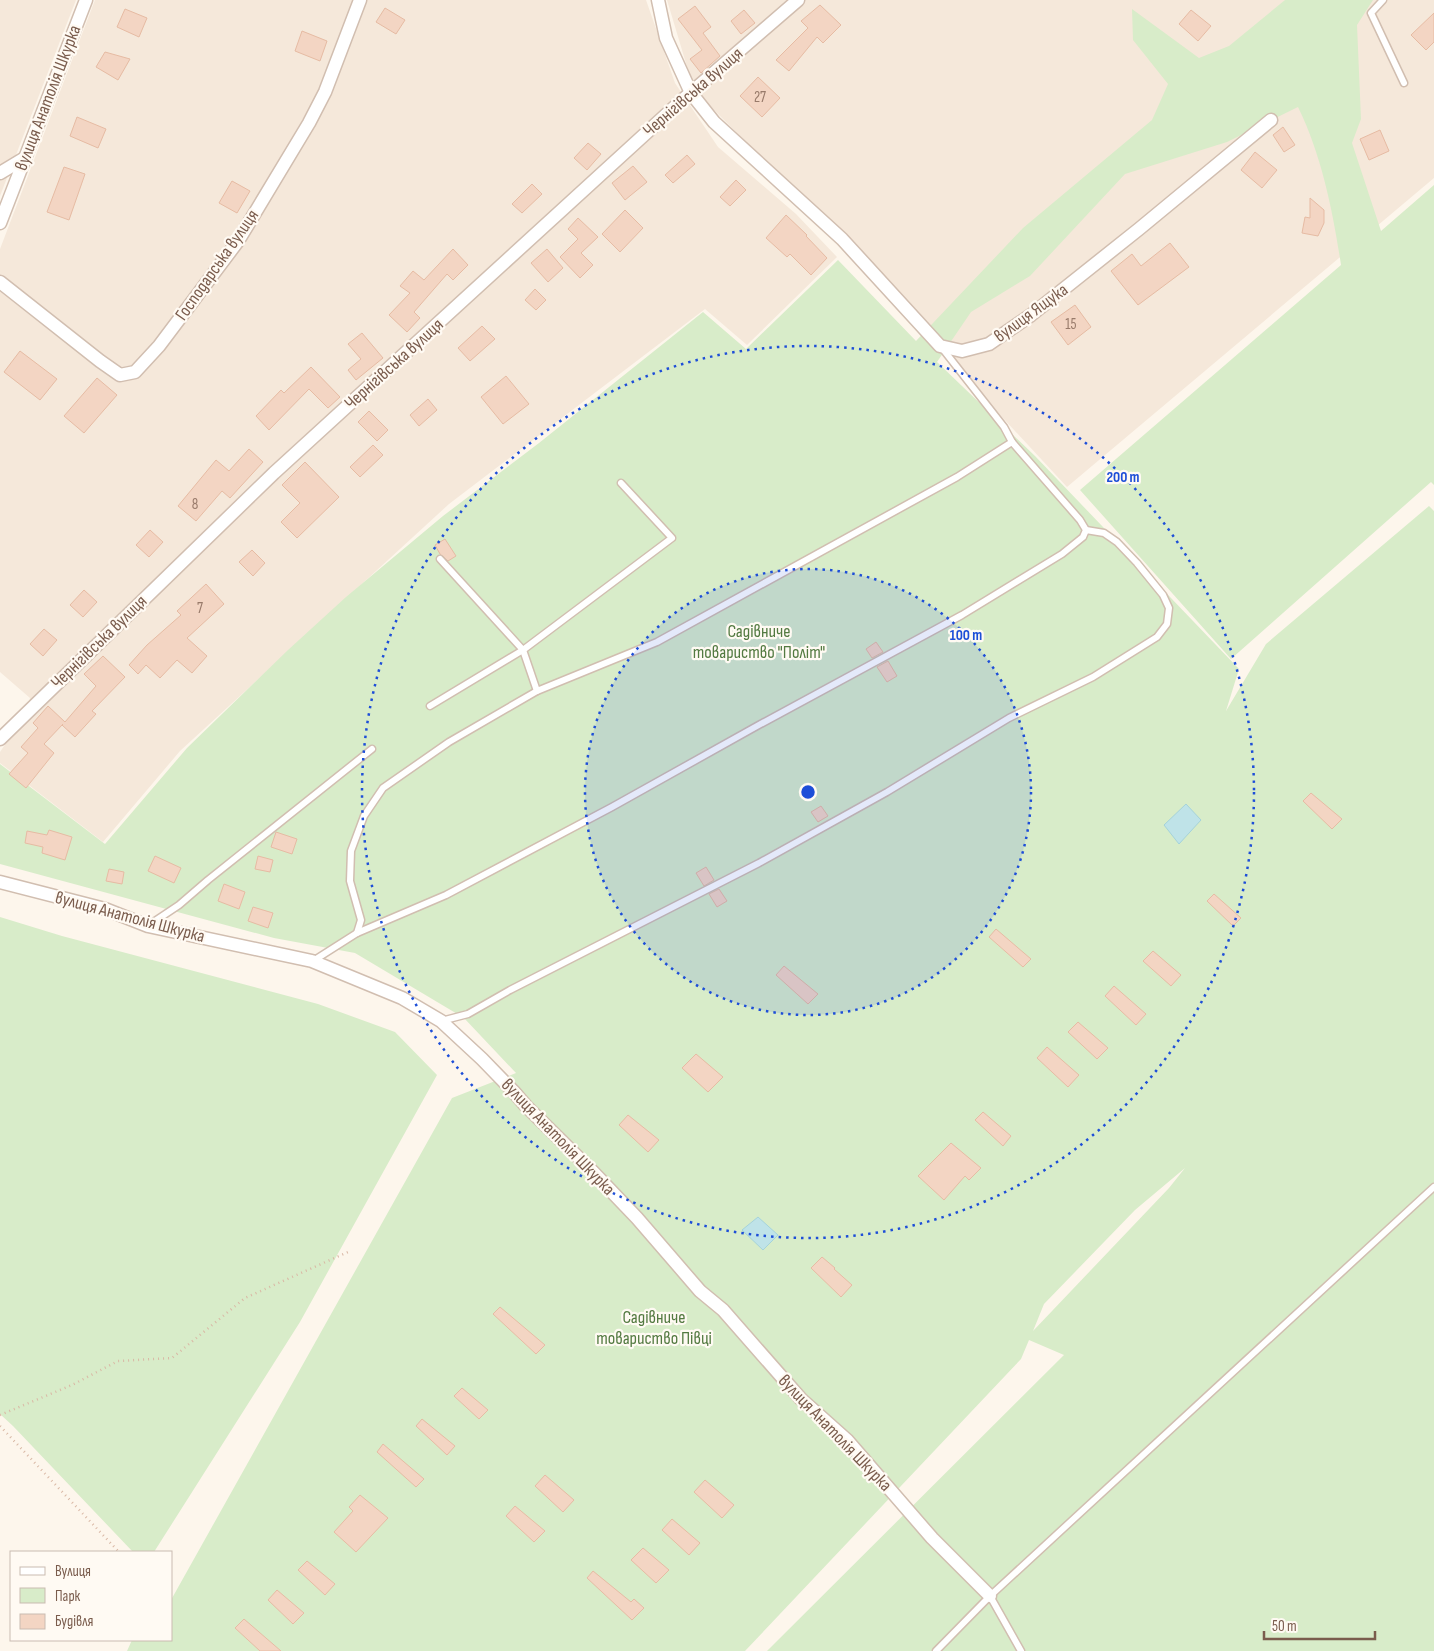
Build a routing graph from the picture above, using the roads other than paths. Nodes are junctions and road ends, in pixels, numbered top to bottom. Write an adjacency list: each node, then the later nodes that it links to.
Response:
1 (86, 0): 9 (street, вулиця Анатолія Шкурка)
2 (360, 0): 12 (street, Господарська вулиця)
3 (658, 0): 7 (street)
4 (798, 0): 7 (street, Чернігівська вулиця)
5 (1384, 0): 6 (lane)
6 (1404, 83)
7 (691, 93): 13 (street); 21 (street, Чернігівська вулиця)
8 (1270, 120): 13 (street, вулиця Ящука)
9 (25, 158): 10 (street); 11 (street, вулиця Анатолія Шкурка)
10 (0, 173)
11 (0, 224)
12 (0, 282)
13 (940, 346): 14 (lane)
14 (1012, 442): 16 (lane); 19 (lane)
15 (621, 482): 18 (lane)
16 (1086, 530): 25 (lane); 27 (lane)
17 (440, 559): 18 (lane)
18 (523, 650): 19 (lane); 20 (lane)
19 (537, 691): 25 (lane)
20 (430, 706)
21 (0, 739)
22 (372, 748): 24 (lane)
23 (0, 882): 24 (street, вулиця Анатолія Шкурка)
24 (148, 926): 26 (street, вулиця Анатолія Шкурка)
25 (358, 933): 26 (lane)
26 (312, 961): 27 (street, вулиця Анатолія Шкурка)
27 (441, 1021): 29 (street, вулиця Анатолія Шкурка)
28 (1434, 1187): 29 (lane)
29 (990, 1596): 30 (lane); 31 (lane)
30 (936, 1651)
31 (1022, 1651)

